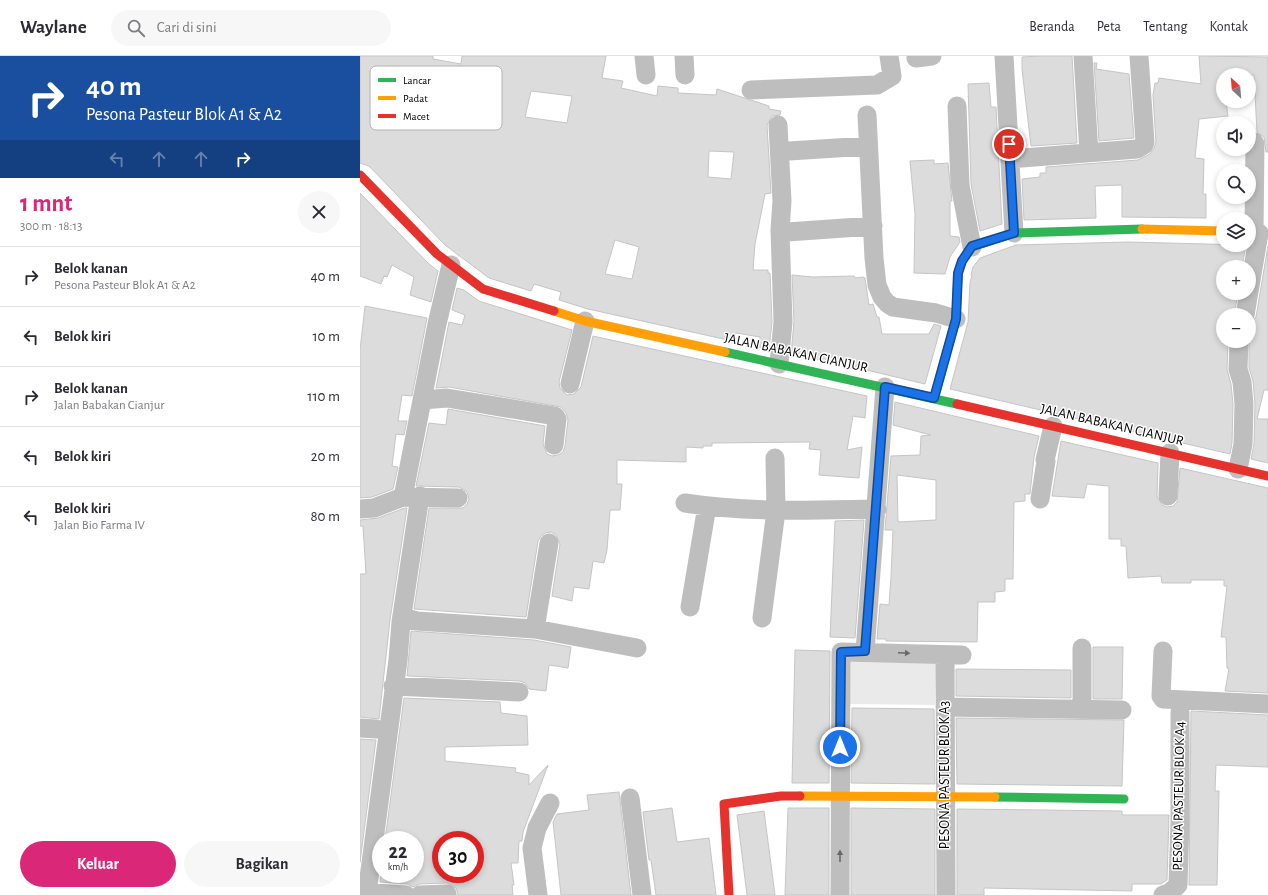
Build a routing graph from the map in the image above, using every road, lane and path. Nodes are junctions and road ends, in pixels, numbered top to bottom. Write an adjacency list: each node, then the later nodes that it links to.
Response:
1 (644, 56): 7 (street)
2 (684, 56): 8 (street)
3 (889, 56): 9 (street)
4 (1004, 56): 17 (street)
5 (1083, 56): 16 (street)
6 (1139, 56): 16 (street)
7 (646, 75)
8 (685, 76)
9 (751, 90)
10 (957, 106): 24 (street)
11 (866, 115): 14 (street)
12 (778, 125): 30 (street)
13 (1257, 139): 22 (street)
14 (868, 146): 15 (street); 19 (street)
15 (789, 151)
16 (1090, 153): 17 (street)
17 (1010, 159): 23 (street)
18 (360, 175): 25 (street, JALAN BABAKAN CIANJUR)
19 (873, 226): 21 (street); 27 (street)
20 (1216, 231): 23 (street)
21 (787, 232)
22 (1258, 232): 26 (street)
23 (1014, 233): 24 (street)
24 (972, 246): 27 (street)
25 (451, 265): 28 (street, JALAN BABAKAN CIANJUR); 34 (street)
26 (1246, 308)
27 (956, 319): 33 (street)
28 (585, 321): 30 (street, JALAN BABAKAN CIANJUR); 31 (street)
29 (1239, 348): 39 (street)
30 (779, 364): 32 (street, JALAN BABAKAN CIANJUR)
31 (570, 384)
32 (885, 387): 33 (street, JALAN BABAKAN CIANJUR); 48 (street)
33 (934, 398): 35 (street, JALAN BABAKAN CIANJUR)
34 (422, 400): 36 (street); 42 (street)
35 (1053, 426): 37 (street, JALAN BABAKAN CIANJUR); 44 (street)
36 (554, 445)
37 (1170, 453): 39 (street, JALAN BABAKAN CIANJUR); 41 (street)
38 (775, 458): 49 (street)
39 (1238, 469): 40 (street, JALAN BABAKAN CIANJUR)
40 (1268, 476)
41 (1168, 496)
42 (412, 497): 43 (street); 47 (street); 52 (street)
43 (458, 498)
44 (1040, 498)
45 (686, 503): 46 (street)
46 (707, 506): 49 (street); 51 (street)
47 (360, 509)
48 (877, 509): 49 (street); 57 (street)
49 (776, 511): 53 (street)
50 (549, 543): 54 (street)
51 (690, 607)
52 (402, 617): 54 (street); 59 (street)
53 (762, 618)
54 (535, 629): 55 (street)
55 (637, 648)
56 (1082, 648): 63 (street)
57 (865, 651): 62 (street, PESONA PASTEUR BLOK A3, one-way to 62); 66 (street)
58 (1163, 652): 61 (street)
59 (393, 686): 60 (street); 71 (street)
60 (520, 692)
61 (1268, 704)
62 (945, 708): 63 (street); 68 (street, PESONA PASTEUR BLOK A3)
63 (1082, 710): 64 (street)
64 (1122, 710)
65 (1180, 712): 80 (street, PESONA PASTEUR BLOK A4)
66 (840, 795): 68 (street); 77 (street); 78 (street, one-way to 66)
67 (630, 798): 76 (street)
68 (944, 798): 69 (street); 79 (street, PESONA PASTEUR BLOK A3)
69 (1124, 799)
70 (550, 803): 75 (street)
71 (363, 892): 73 (street)
72 (447, 894): 74 (street)
73 (406, 895)
74 (420, 895)
75 (538, 895)
76 (642, 895)
77 (729, 895)
78 (840, 895)
79 (946, 895)
80 (1163, 895)

